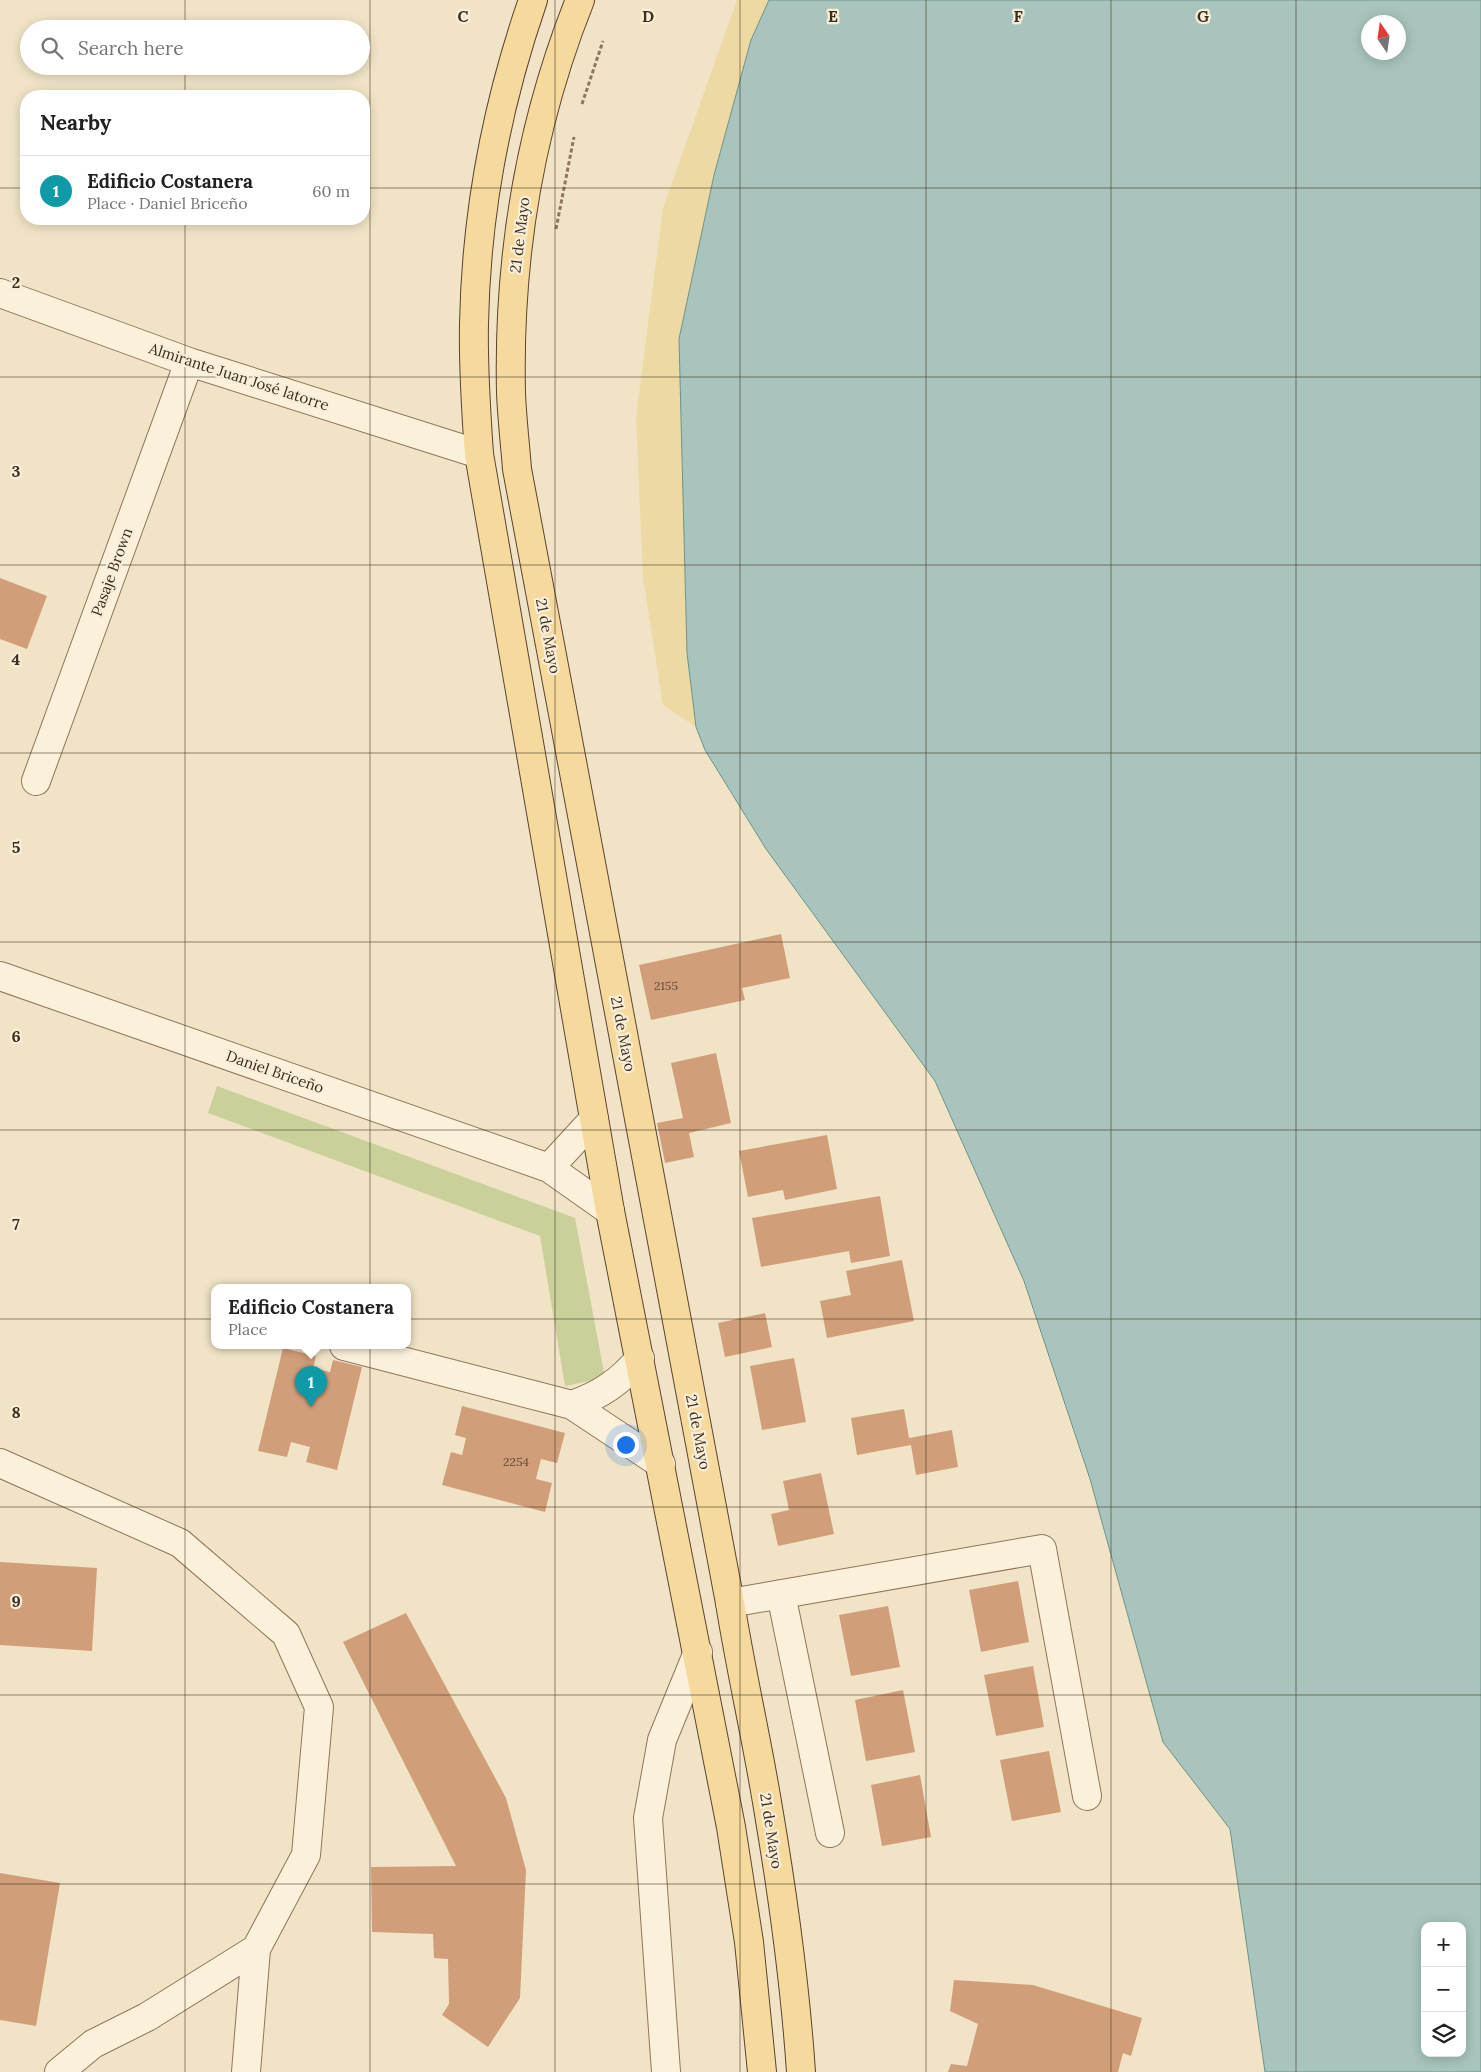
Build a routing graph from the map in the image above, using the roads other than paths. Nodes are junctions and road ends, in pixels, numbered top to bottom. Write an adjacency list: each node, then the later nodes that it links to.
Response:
1 (533, 0): 5 (main road)
2 (580, 0): 17 (main road, 21 de Mayo)
3 (0, 293): 4 (street, Almirante Juan José latorre)
4 (189, 362): 5 (street, Almirante Juan José latorre); 6 (street, Pasaje Brown)
5 (479, 454): 8 (main road)
6 (36, 781)
7 (0, 976): 9 (street, Daniel Briceño)
8 (594, 1119): 9 (street); 10 (main road)
9 (549, 1168): 10 (street, Daniel Briceño)
10 (610, 1211): 12 (main road)
11 (356, 1349): 13 (street)
12 (640, 1358): 13 (street); 15 (main road)
13 (572, 1404): 15 (street)
14 (0, 1463): 21 (street)
15 (661, 1464): 18 (main road)
16 (781, 1594): 17 (street); 19 (street); 20 (street)
17 (730, 1603): 26 (main road, 21 de Mayo)
18 (698, 1652): 24 (street); 25 (main road)
19 (1087, 1796)
20 (830, 1833)
21 (256, 1949): 22 (street); 23 (street)
22 (59, 2072)
23 (246, 2072)
24 (666, 2072)
25 (762, 2072)
26 (801, 2072)

